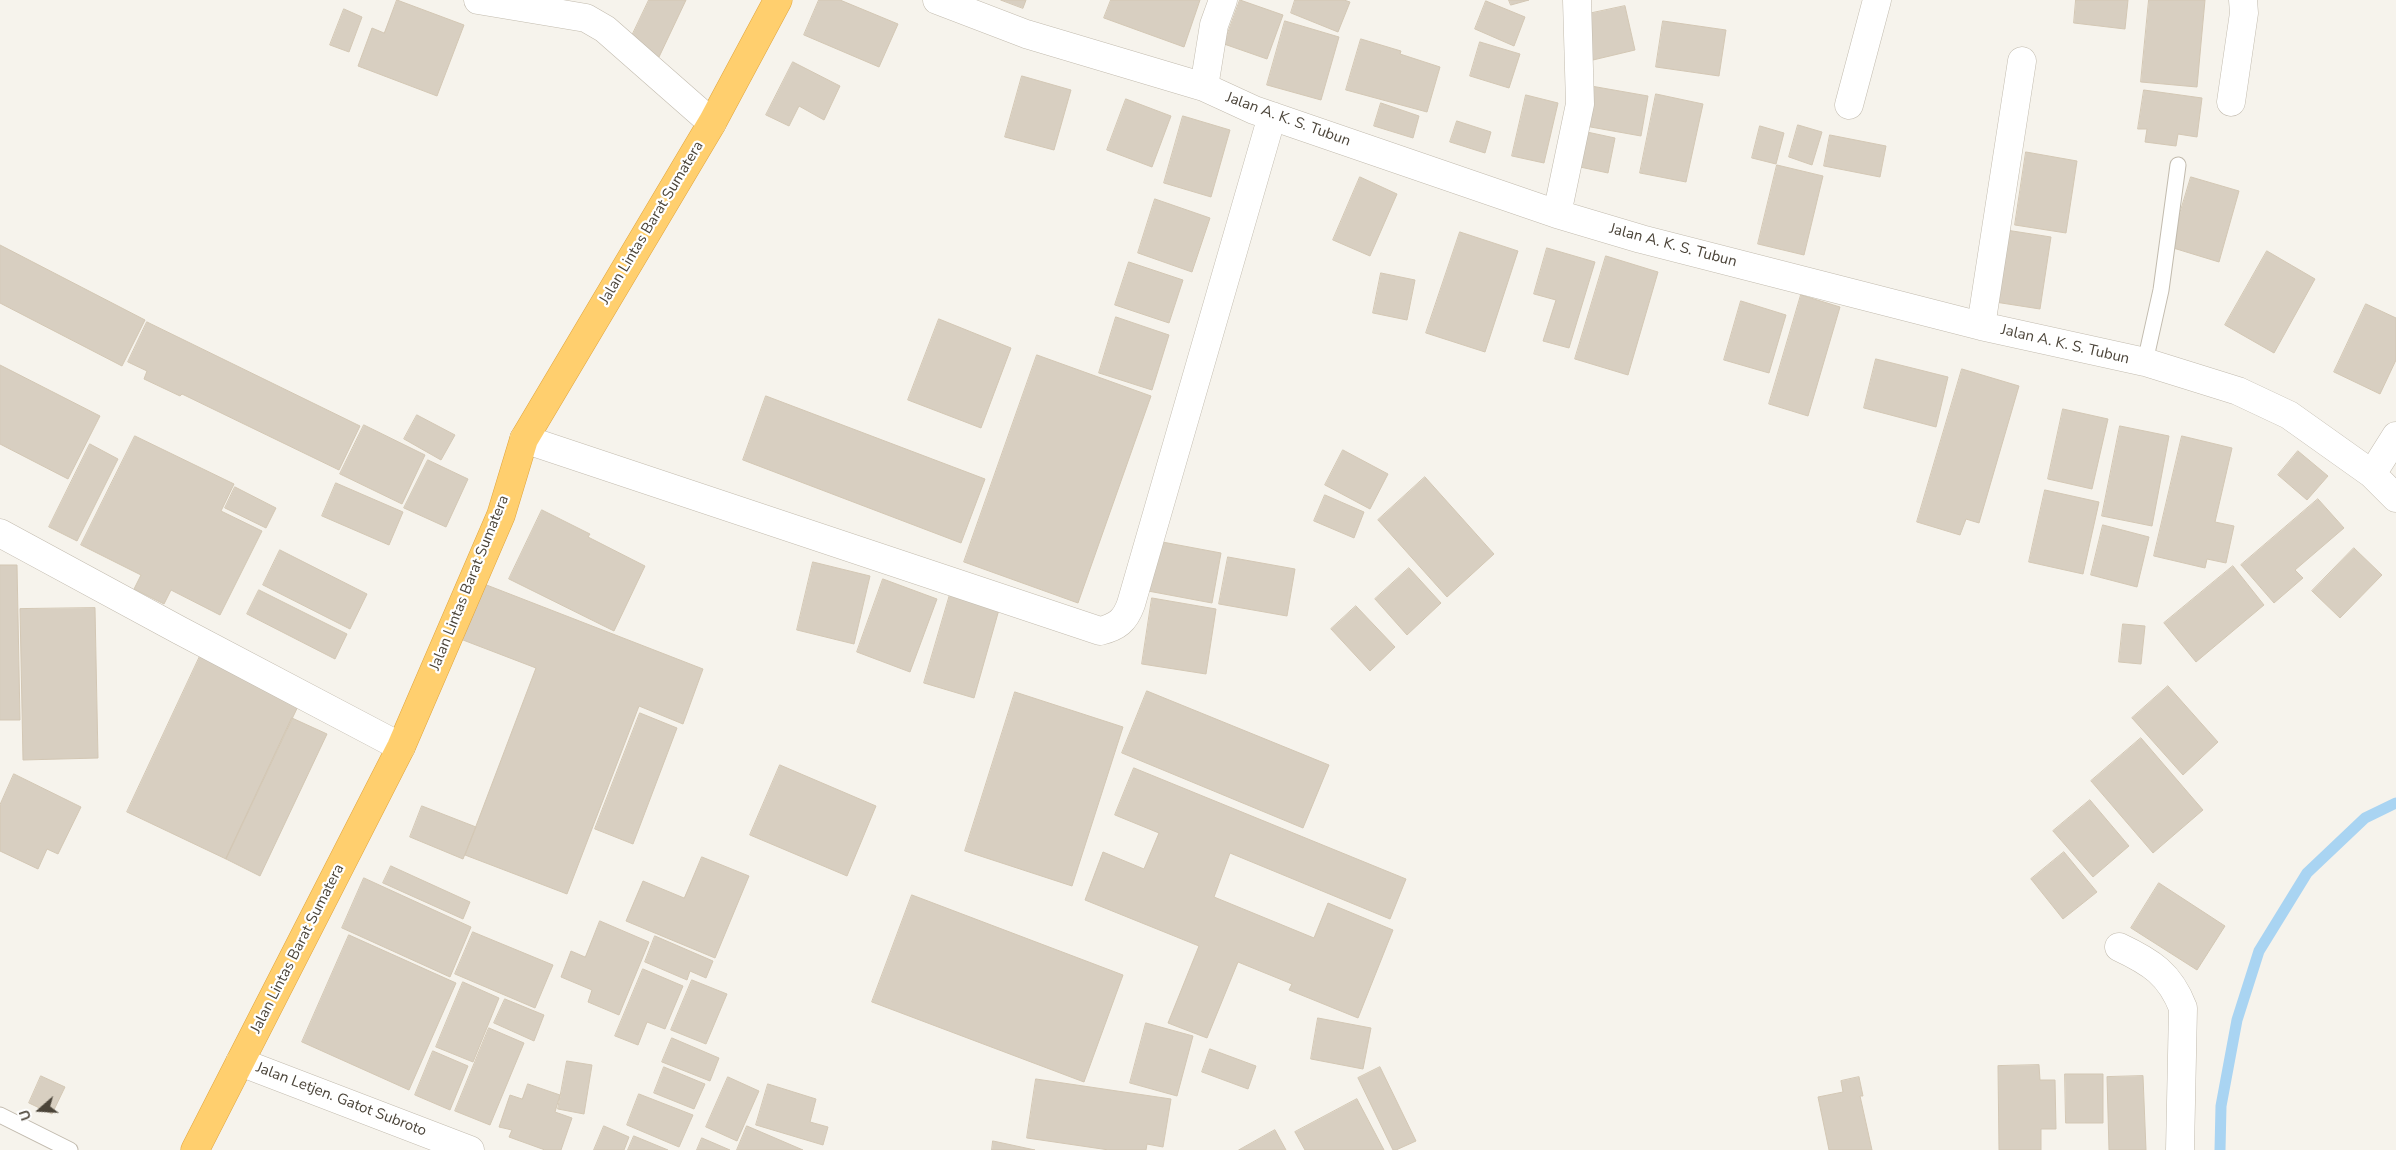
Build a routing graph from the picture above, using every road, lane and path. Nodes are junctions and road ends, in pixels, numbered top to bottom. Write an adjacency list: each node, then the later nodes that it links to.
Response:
1 (478, 0): 13 (street)
2 (778, 0): 13 (highway, Jalan Lintas Barat Sumatera)
3 (937, 0): 9 (street, Jalan A. K. S. Tubun)
4 (1223, 0): 9 (street)
5 (1577, 0): 15 (street)
6 (1877, 0): 11 (street)
7 (2243, 0): 10 (street)
8 (2022, 61): 16 (street)
9 (1204, 87): 12 (street, Jalan A. K. S. Tubun)
10 (2232, 102)
11 (1849, 104)
12 (1272, 116): 15 (street, Jalan A. K. S. Tubun); 19 (street)
13 (712, 123): 19 (highway, Jalan Lintas Barat Sumatera)
14 (2178, 165): 17 (lane)
15 (1557, 214): 16 (street, Jalan A. K. S. Tubun)
16 (1981, 326): 17 (street, Jalan A. K. S. Tubun)
17 (2145, 362): 20 (street, Jalan A. K. S. Tubun)
18 (2396, 436): 20 (street)
19 (524, 438): 23 (highway, Jalan Lintas Barat Sumatera)
20 (2372, 474): 21 (street, Jalan A. K. S. Tubun)
21 (2396, 498)
22 (0, 533): 23 (street)
23 (401, 747): 25 (highway, Jalan Lintas Barat Sumatera)
24 (2119, 947): 30 (street)
25 (240, 1062): 28 (highway, Jalan Lintas Barat Sumatera); 29 (street, Jalan Letjen. Gatot Subroto)
26 (0, 1115): 27 (lane)
27 (70, 1150)
28 (195, 1150)
29 (470, 1150)
30 (2180, 1150)

